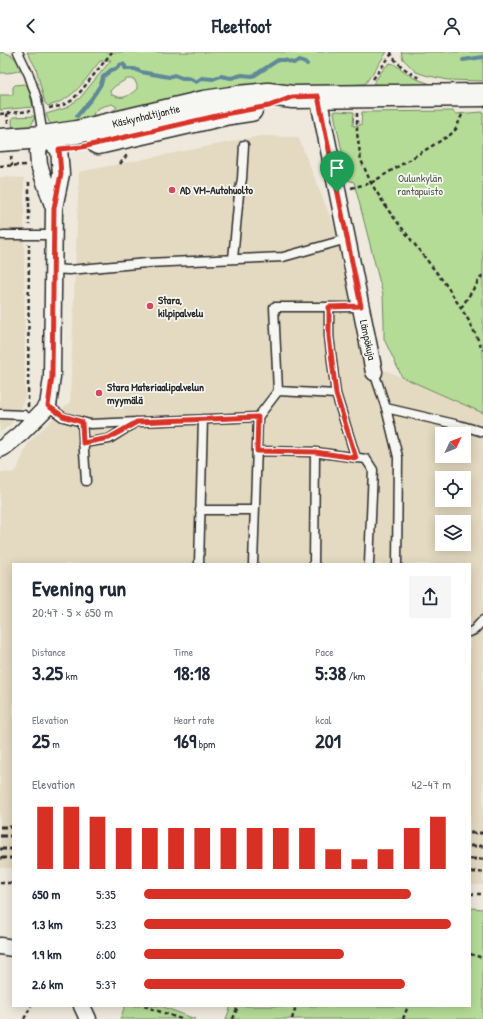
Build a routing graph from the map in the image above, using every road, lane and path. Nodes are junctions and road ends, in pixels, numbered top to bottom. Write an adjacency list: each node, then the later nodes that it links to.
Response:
1 (18, 52): 9 (lane)
2 (112, 52): 9 (path)
3 (392, 53): 4 (path); 5 (path)
4 (421, 79)
5 (368, 84)
6 (483, 95): 7 (main road, Käskynhaltijantie)
7 (318, 96): 14 (main road, Käskynhaltijantie); 19 (street, Lämpökuja)
8 (464, 107): 18 (path)
9 (39, 110): 11 (path); 14 (lane)
10 (358, 110): 18 (path)
11 (0, 114)
12 (0, 140): 14 (main road, Käskynhaltijantie)
13 (244, 145): 25 (lane)
14 (42, 151): 15 (main road, Käskynhaltijantie); 16 (path); 20 (street); 20 (street)
15 (0, 154)
16 (0, 166)
17 (29, 181): 22 (path)
18 (371, 183): 19 (path); 30 (path)
19 (337, 192): 24 (street, Lämpökuja)
20 (54, 208): 23 (street)
21 (3, 235): 22 (lane)
22 (30, 235): 23 (lane); 40 (path)
23 (54, 235): 26 (street)
24 (347, 239): 25 (lane); 28 (street, Lämpökuja)
25 (233, 259): 26 (lane)
26 (53, 270): 35 (street)
27 (483, 274): 30 (path)
28 (361, 306): 29 (lane); 32 (street, Lämpökuja)
29 (329, 307): 33 (lane); 34 (lane)
30 (461, 308): 31 (path)
31 (483, 350)
32 (374, 372): 36 (lane)
33 (278, 391): 34 (lane); 38 (lane)
34 (336, 394): 48 (lane)
35 (48, 406): 40 (street); 41 (lane)
36 (386, 408): 43 (lane); 56 (lane)
37 (0, 414): 40 (lane)
38 (258, 417): 39 (lane); 46 (lane)
39 (203, 419): 42 (lane); 50 (lane)
40 (33, 422): 45 (street)
41 (82, 422): 42 (lane); 44 (lane)
42 (137, 422): 44 (lane)
43 (483, 432)
44 (83, 443): 49 (lane)
45 (0, 449)
46 (257, 451): 47 (lane); 51 (lane)
47 (315, 452): 48 (lane); 54 (lane)
48 (356, 458): 55 (lane)
49 (86, 481)
50 (200, 510): 51 (lane); 52 (lane)
51 (255, 510): 53 (lane)
52 (199, 563)
53 (253, 563)
54 (314, 563)
55 (369, 563)
56 (397, 563)
57 (483, 620): 58 (lane)
58 (471, 632)
59 (0, 883): 60 (path)
60 (12, 883)
61 (471, 894): 62 (path)
62 (483, 894)
63 (0, 946): 64 (street)
64 (12, 948)
65 (471, 954): 66 (path)
66 (483, 958)
67 (30, 1007): 73 (path)
68 (82, 1007): 74 (street)
69 (147, 1007): 75 (path)
70 (238, 1007): 76 (path)
71 (296, 1007): 77 (path)
72 (408, 1007): 78 (path)
73 (24, 1019)
74 (88, 1019)
75 (180, 1019)
76 (233, 1019)
77 (292, 1019)
78 (404, 1019)

